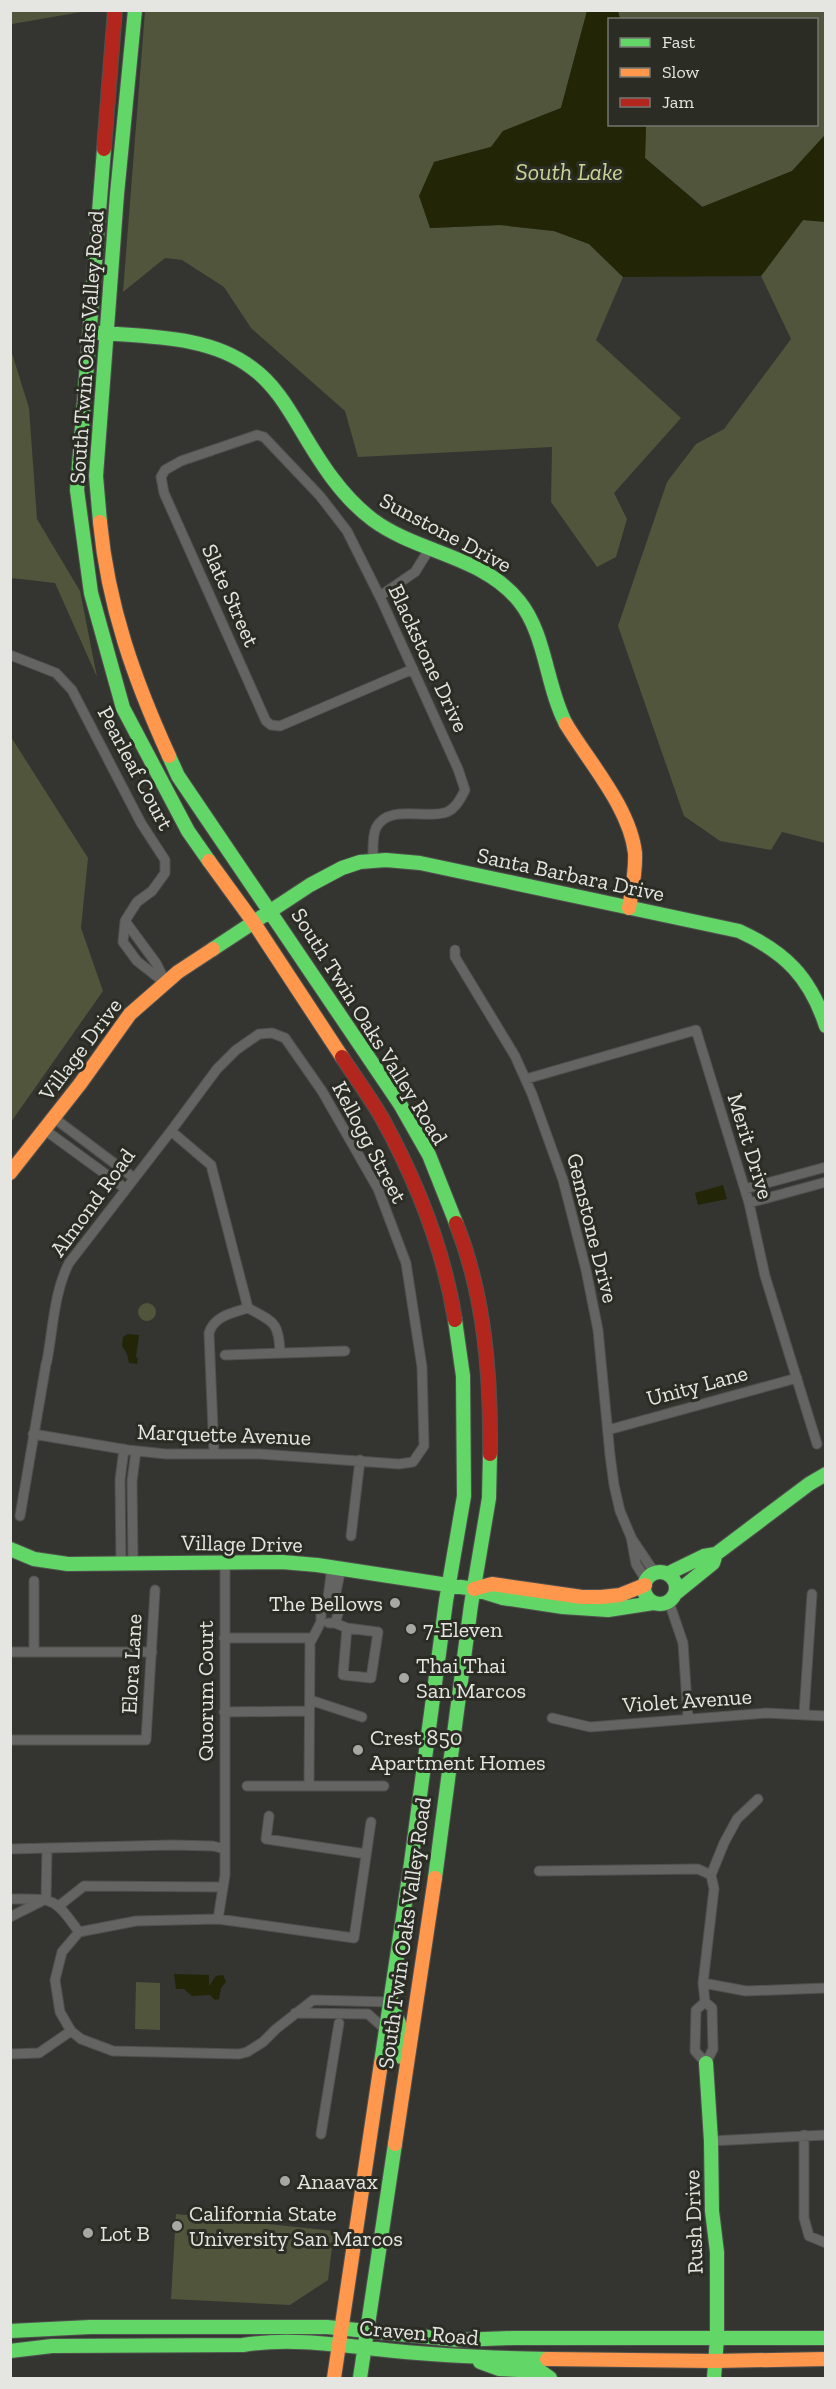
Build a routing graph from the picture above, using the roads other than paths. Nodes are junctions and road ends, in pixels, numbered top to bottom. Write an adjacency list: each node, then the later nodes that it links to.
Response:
1 (115, 10): 3 (main road, South Twin Oaks Valley Road)
2 (135, 10): 4 (main road, South Twin Oaks Valley Road)
3 (90, 332): 4 (main road, Sunstone Drive); 14 (main road, South Twin Oaks Valley Road)
4 (106, 334): 6 (main road, Sunstone Drive); 12 (main road, South Twin Oaks Valley Road)
5 (264, 437): 7 (street, Blackstone Drive); 9 (street, Slate Street)
6 (430, 548): 7 (street); 11 (main road, Sunstone Drive)
7 (380, 596): 9 (street, Blackstone Drive)
8 (10, 655): 13 (street, Pearleaf Court)
9 (413, 669): 10 (street, Blackstone Drive)
10 (373, 861): 11 (main road, Santa Barbara Drive); 12 (main road, Santa Barbara Drive)
11 (629, 908): 19 (main road, Santa Barbara Drive)
12 (273, 911): 14 (main road, Santa Barbara Drive); 58 (main road, South Twin Oaks Valley Road)
13 (125, 921): 15 (street); 17 (street)
14 (254, 923): 18 (main road, Village Drive); 57 (main road, South Twin Oaks Valley Road)
15 (141, 944): 17 (street); 18 (street)
16 (455, 950): 21 (street, Gemstone Drive)
17 (131, 952): 18 (street)
18 (165, 983): 22 (main road, Village Drive)
19 (825, 1026)
20 (272, 1033): 24 (street, Almond Road); 46 (street, Kellogg Street)
21 (526, 1079): 31 (street, Merit Drive); 39 (street, Gemstone Drive)
22 (54, 1118): 23 (main road, Village Drive); 27 (street)
23 (45, 1130): 26 (main road, Village Drive); 30 (street)
24 (171, 1131): 27 (street, Almond Road); 34 (street)
25 (825, 1167): 28 (street)
26 (10, 1173)
27 (134, 1178): 30 (street, Almond Road)
28 (773, 1182): 31 (street); 32 (street)
29 (825, 1182): 32 (street)
30 (126, 1189): 40 (street, Almond Road)
31 (745, 1189): 33 (street, Merit Drive)
32 (777, 1196): 33 (street)
33 (749, 1203): 38 (street, Merit Drive)
34 (248, 1308): 36 (street); 44 (street)
35 (345, 1351): 36 (street)
36 (280, 1353): 37 (street)
37 (225, 1355)
38 (797, 1378): 39 (street, Unity Lane); 41 (street, Merit Drive)
39 (608, 1430): 55 (street, Gemstone Drive)
40 (33, 1434): 42 (street, Marquette Avenue); 48 (street, Almond Road)
41 (817, 1444)
42 (124, 1449): 43 (street, Marquette Avenue); 52 (street)
43 (136, 1451): 44 (street, Marquette Avenue); 52 (street)
44 (214, 1453): 45 (street, Marquette Avenue)
45 (360, 1460): 46 (street, Marquette Avenue); 49 (street)
46 (413, 1462)
47 (825, 1474): 51 (main road, Village Drive)
48 (20, 1516)
49 (351, 1536)
50 (10, 1549): 52 (main road, Village Drive)
51 (716, 1554): 55 (main road, Village Drive); 61 (main road, Village Drive)
52 (127, 1563): 53 (main road, Village Drive)
53 (225, 1563): 54 (main road, Village Drive); 66 (street, Quorum Court)
54 (337, 1568): 57 (main road, Village Drive); 63 (street); 64 (street)
55 (653, 1578): 58 (main road, Village Drive); 61 (main road); 62 (main road)
56 (34, 1581): 69 (street)
57 (448, 1586): 58 (main road, Village Drive); 101 (main road, South Twin Oaks Valley Road)
58 (474, 1589): 62 (main road, Village Drive); 111 (main road, South Twin Oaks Valley Road)
59 (155, 1590): 70 (street, Elora Lane)
60 (812, 1593): 74 (street)
61 (672, 1597): 62 (main road, Village Drive); 78 (street)
62 (653, 1603)
63 (321, 1622): 64 (street); 67 (street)
64 (335, 1623): 65 (street)
65 (347, 1628): 65 (street)
66 (225, 1638): 67 (street); 73 (street, Quorum Court)
67 (312, 1638): 71 (street)
68 (10, 1652): 69 (street)
69 (34, 1652): 70 (street)
70 (152, 1653): 79 (street, Elora Lane)
71 (310, 1700): 72 (street); 76 (street)
72 (309, 1711): 73 (street); 81 (street)
73 (224, 1712): 88 (street, Quorum Court)
74 (804, 1714): 75 (street, Violet Avenue); 78 (street, Violet Avenue)
75 (825, 1716)
76 (362, 1717)
77 (552, 1718): 78 (street, Violet Avenue)
78 (688, 1718)
79 (10, 1740)
80 (247, 1786): 81 (street)
81 (309, 1786): 82 (street)
82 (384, 1786)
83 (758, 1799): 91 (street)
84 (269, 1816): 89 (street)
85 (371, 1822): 89 (street)
86 (10, 1849): 87 (street)
87 (47, 1849): 88 (street); 94 (street)
88 (225, 1849): 92 (street, Quorum Court)
89 (366, 1854): 97 (street)
90 (538, 1871): 91 (street)
91 (711, 1875): 99 (street, Rush Drive)
92 (223, 1887): 95 (street); 97 (street, Quorum Court)
93 (10, 1899): 94 (street)
94 (46, 1899): 95 (street); 96 (street)
95 (60, 1905): 98 (street)
96 (10, 1917)
97 (218, 1919): 98 (street)
98 (79, 1932): 108 (street)
99 (703, 1983): 100 (street); 102 (street, Rush Drive)
100 (825, 1988)
101 (390, 2002): 103 (street); 107 (main road, South Twin Oaks Valley Road); 111 (main road)
102 (705, 2002): 105 (street, Rush Drive); 106 (street, Rush Drive)
103 (296, 2013): 107 (street); 108 (street)
104 (339, 2023): 112 (street)
105 (696, 2024): 106 (street); 110 (street, Rush Drive)
106 (712, 2024): 110 (street, Rush Drive)
107 (386, 2030): 117 (main road, South Twin Oaks Valley Road)
108 (71, 2031): 109 (street)
109 (10, 2054)
110 (706, 2063): 115 (main road, Rush Drive)
111 (404, 2078): 118 (main road, South Twin Oaks Valley Road)
112 (321, 2134)
113 (804, 2135): 114 (street); 115 (street); 116 (street)
114 (825, 2135)
115 (711, 2141): 120 (main road, Rush Drive)
116 (825, 2243)
117 (342, 2328): 118 (main road, Craven Road); 119 (main road, Craven Road); 122 (main road, South Twin Oaks Valley Road)
118 (368, 2330): 120 (main road, Craven Road); 123 (main road, South Twin Oaks Valley Road)
119 (10, 2331)
120 (717, 2338): 121 (main road, Craven Road); 127 (main road, Rush Drive)
121 (825, 2338)
122 (339, 2346): 123 (main road, Craven Road); 124 (main road, Craven Road); 128 (main road, South Twin Oaks Valley Road)
123 (364, 2348): 125 (main road, Craven Road); 129 (main road, South Twin Oaks Valley Road)
124 (10, 2351)
125 (470, 2358): 127 (main road, Craven Road); 130 (main road)
126 (825, 2359): 127 (main road, Craven Road)
127 (714, 2361): 131 (main road, Rush Drive)
128 (334, 2379)
129 (360, 2379)
130 (550, 2379)
131 (714, 2379)

